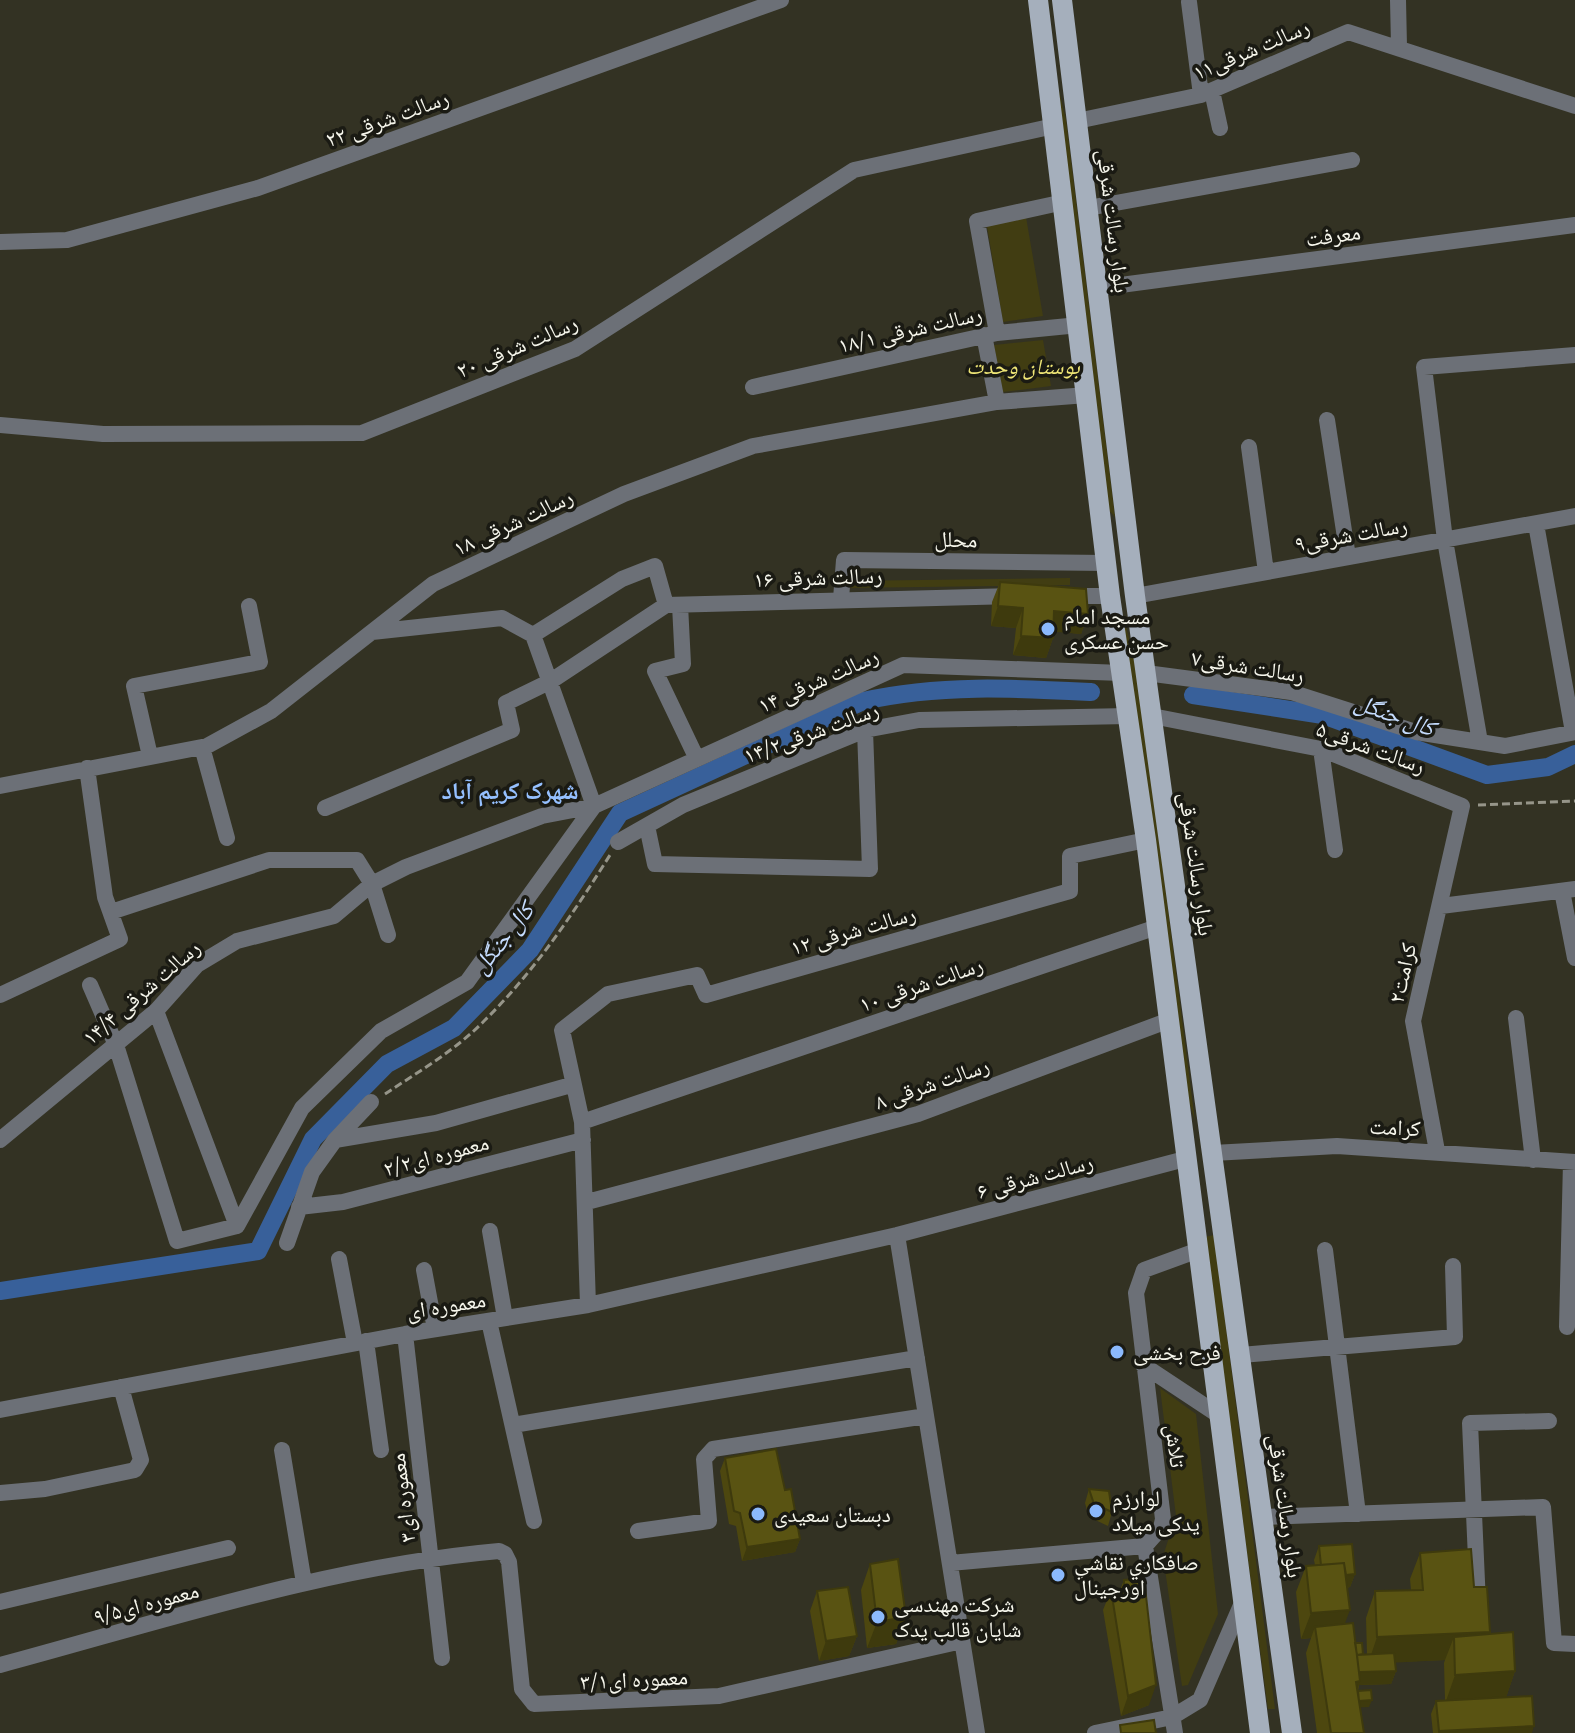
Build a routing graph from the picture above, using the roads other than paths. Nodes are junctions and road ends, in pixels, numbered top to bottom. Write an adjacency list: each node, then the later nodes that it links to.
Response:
1 (781, 0): 18 (street, رسالت شرقی ۲۲)
2 (1038, 0): 7 (main road)
3 (1062, 0): 6 (main road, بلوار رسالت شرقی)
4 (1398, 0): 8 (street)
5 (1189, 2): 9 (street)
6 (1067, 38): 7 (main road); 11 (main road, بلوار رسالت شرقی)
7 (1043, 39): 12 (main road)
8 (1399, 46): 9 (street, رسالت شرقی۱۱); 10 (street, رسالت شرقی۱۱)
9 (1207, 93): 11 (street, رسالت شرقی۱۱); 13 (street)
10 (1575, 106)
11 (1077, 121): 16 (main road, بلوار رسالت شرقی)
12 (1054, 126): 15 (main road); 27 (street, رسالت شرقی ۲۰)
13 (1220, 128)
14 (1352, 160): 16 (street)
15 (1064, 202): 20 (main road); 21 (street)
16 (1088, 208): 19 (main road, بلوار رسالت شرقی)
17 (1575, 225): 19 (street, معرفت)
18 (0, 242)
19 (1098, 288): 36 (main road, بلوار رسالت شرقی)
20 (1079, 325): 21 (street, رسالت شرقی ۱۸/۱); 24 (main road)
21 (991, 334): 23 (street, رسالت شرقی ۱۸/۱); 25 (street)
22 (1575, 355): 31 (street)
23 (753, 387)
24 (1087, 395): 25 (street, رسالت شرقی ۱۸); 33 (main road)
25 (997, 402): 40 (street, رسالت شرقی ۱۸)
26 (1327, 420): 32 (street)
27 (0, 425)
28 (1249, 447): 34 (street)
29 (1575, 516): 30 (street, رسالت شرقی۹)
30 (1536, 524): 31 (street, رسالت شرقی۹); 48 (street)
31 (1445, 540): 32 (street, رسالت شرقی۹); 49 (street)
32 (1348, 557): 34 (street, رسالت شرقی۹)
33 (1107, 563): 35 (main road); 37 (street, محلل)
34 (1266, 572): 36 (street, رسالت شرقی۹)
35 (1110, 596): 37 (street, رسالت شرقی ۱۶); 42 (main road)
36 (1135, 596): 43 (main road, بلوار رسالت شرقی)
37 (841, 599): 38 (street, رسالت شرقی ۱۶)
38 (673, 605): 41 (street); 44 (street); 53 (street)
39 (249, 606): 52 (street)
40 (372, 632): 41 (street); 50 (street, رسالت شرقی ۱۸)
41 (533, 635): 44 (street)
42 (1122, 673): 45 (main road); 53 (street, رسالت شرقی ۱۴)
43 (1146, 673): 46 (main road, بلوار رسالت شرقی); 49 (street, رسالت شرقی۷)
44 (551, 681): 56 (street); 58 (street)
45 (1128, 716): 47 (street, رسالت شرقی۱۴/۲); 62 (main road)
46 (1152, 716): 51 (street, رسالت شرقی۵); 61 (main road, بلوار رسالت شرقی)
47 (865, 730): 59 (street, رسالت شرقی۱۴/۲); 59 (street)
48 (1574, 732): 49 (street, رسالت شرقی۷)
49 (1480, 742)
50 (202, 747): 52 (street, رسالت شرقی ۱۸); 60 (street)
51 (1321, 749): 57 (street, رسالت شرقی۵); 64 (street)
52 (150, 756): 54 (street, رسالت شرقی ۱۸)
53 (697, 759): 56 (street, رسالت شرقی ۱۴)
54 (87, 768): 55 (street, رسالت شرقی ۱۸); 68 (street)
55 (0, 786)
56 (594, 806): 65 (street, رسالت شرقی ۱۴/۴); 91 (street)
57 (1462, 806): 67 (street, کرامت۲)
58 (325, 808)
59 (647, 826): 63 (street, رسالت شرقی۱۴/۲)
60 (227, 838)
61 (1169, 838): 62 (main road); 85 (main road, بلوار رسالت شرقی)
62 (1146, 840): 69 (main road); 78 (street, رسالت شرقی ۱۲)
63 (618, 842)
64 (1335, 850)
65 (372, 884): 68 (street); 70 (street); 74 (street, رسالت شرقی ۱۴/۴)
66 (1569, 890): 67 (street); 71 (street)
67 (1441, 906): 84 (street, کرامت۲)
68 (111, 912): 73 (street)
69 (1157, 927): 76 (main road); 80 (street, رسالت شرقی ۱۰)
70 (388, 935)
71 (1575, 958)
72 (90, 985): 77 (street)
73 (0, 995)
74 (156, 1011): 77 (street, رسالت شرقی ۱۴/۴); 91 (street)
75 (1516, 1018): 87 (street)
76 (1167, 1021): 86 (main road); 89 (street, رسالت شرقی ۸)
77 (116, 1045): 81 (street, رسالت شرقی ۱۴/۴); 91 (street)
78 (571, 1085): 80 (street); 82 (street)
79 (371, 1102): 82 (street)
80 (582, 1122): 83 (street)
81 (0, 1140)
82 (335, 1140): 90 (street)
83 (583, 1140): 89 (street); 90 (street, معموره ای۲/۲)
84 (1437, 1151): 85 (street, کرامت); 87 (street, کرامت)
85 (1213, 1153): 107 (main road, بلوار رسالت شرقی)
86 (1185, 1159): 93 (street, رسالت شرقی ۶); 96 (main road)
87 (1533, 1160): 88 (street, کرامت)
88 (1573, 1162): 102 (street)
89 (587, 1202): 100 (street)
90 (299, 1207): 94 (street)
91 (237, 1226)
92 (490, 1231): 101 (street)
93 (897, 1235): 100 (street, معموره ای); 108 (street)
94 (287, 1243)
95 (1325, 1250): 106 (street)
96 (1196, 1251): 109 (street, تلاش); 112 (main road)
97 (339, 1259): 105 (street)
98 (1453, 1266): 106 (street)
99 (424, 1270): 103 (street)
100 (588, 1305): 101 (street, معموره ای)
101 (497, 1320): 103 (street, معموره ای); 115 (street)
102 (1567, 1327)
103 (435, 1329): 104 (street, معموره ای)
104 (405, 1334): 105 (street, معموره ای); 126 (street, معموره ای۳)
105 (361, 1342): 110 (street, معموره ای); 117 (street)
106 (1337, 1347): 107 (street); 120 (street)
107 (1241, 1355): 121 (main road, بلوار رسالت شرقی)
108 (917, 1358): 113 (street); 115 (street)
109 (1143, 1365): 112 (street); 124 (street, تلاش)
110 (121, 1387): 111 (street, معموره ای); 118 (street)
111 (0, 1410)
112 (1217, 1414): 130 (main road)
113 (926, 1416): 123 (street); 127 (street)
114 (1549, 1421): 119 (street)
115 (513, 1425): 122 (street)
116 (282, 1450): 128 (street)
117 (381, 1450)
118 (0, 1493)
119 (1474, 1509): 120 (street); 131 (street); 133 (street)
120 (1358, 1514): 121 (street)
121 (1263, 1517): 137 (main road, بلوار رسالت شرقی)
122 (534, 1521)
123 (638, 1531)
124 (1145, 1546): 127 (street); 136 (street)
125 (228, 1548): 129 (street)
126 (431, 1557): 128 (street, معموره ای۹/۵); 132 (street, معموره ای۳/۱); 134 (street, معموره ای۳)
127 (950, 1563): 132 (street)
128 (304, 1583): 135 (street, معموره ای۹/۵)
129 (0, 1602)
130 (1242, 1603): 136 (street); 138 (main road)
131 (1478, 1604)
132 (962, 1641): 139 (street)
133 (1575, 1644)
134 (442, 1658)
135 (0, 1665)
136 (1173, 1725): 140 (street)
137 (1292, 1729): 138 (main road)
138 (1260, 1731)
139 (977, 1733)
140 (1095, 1733)

